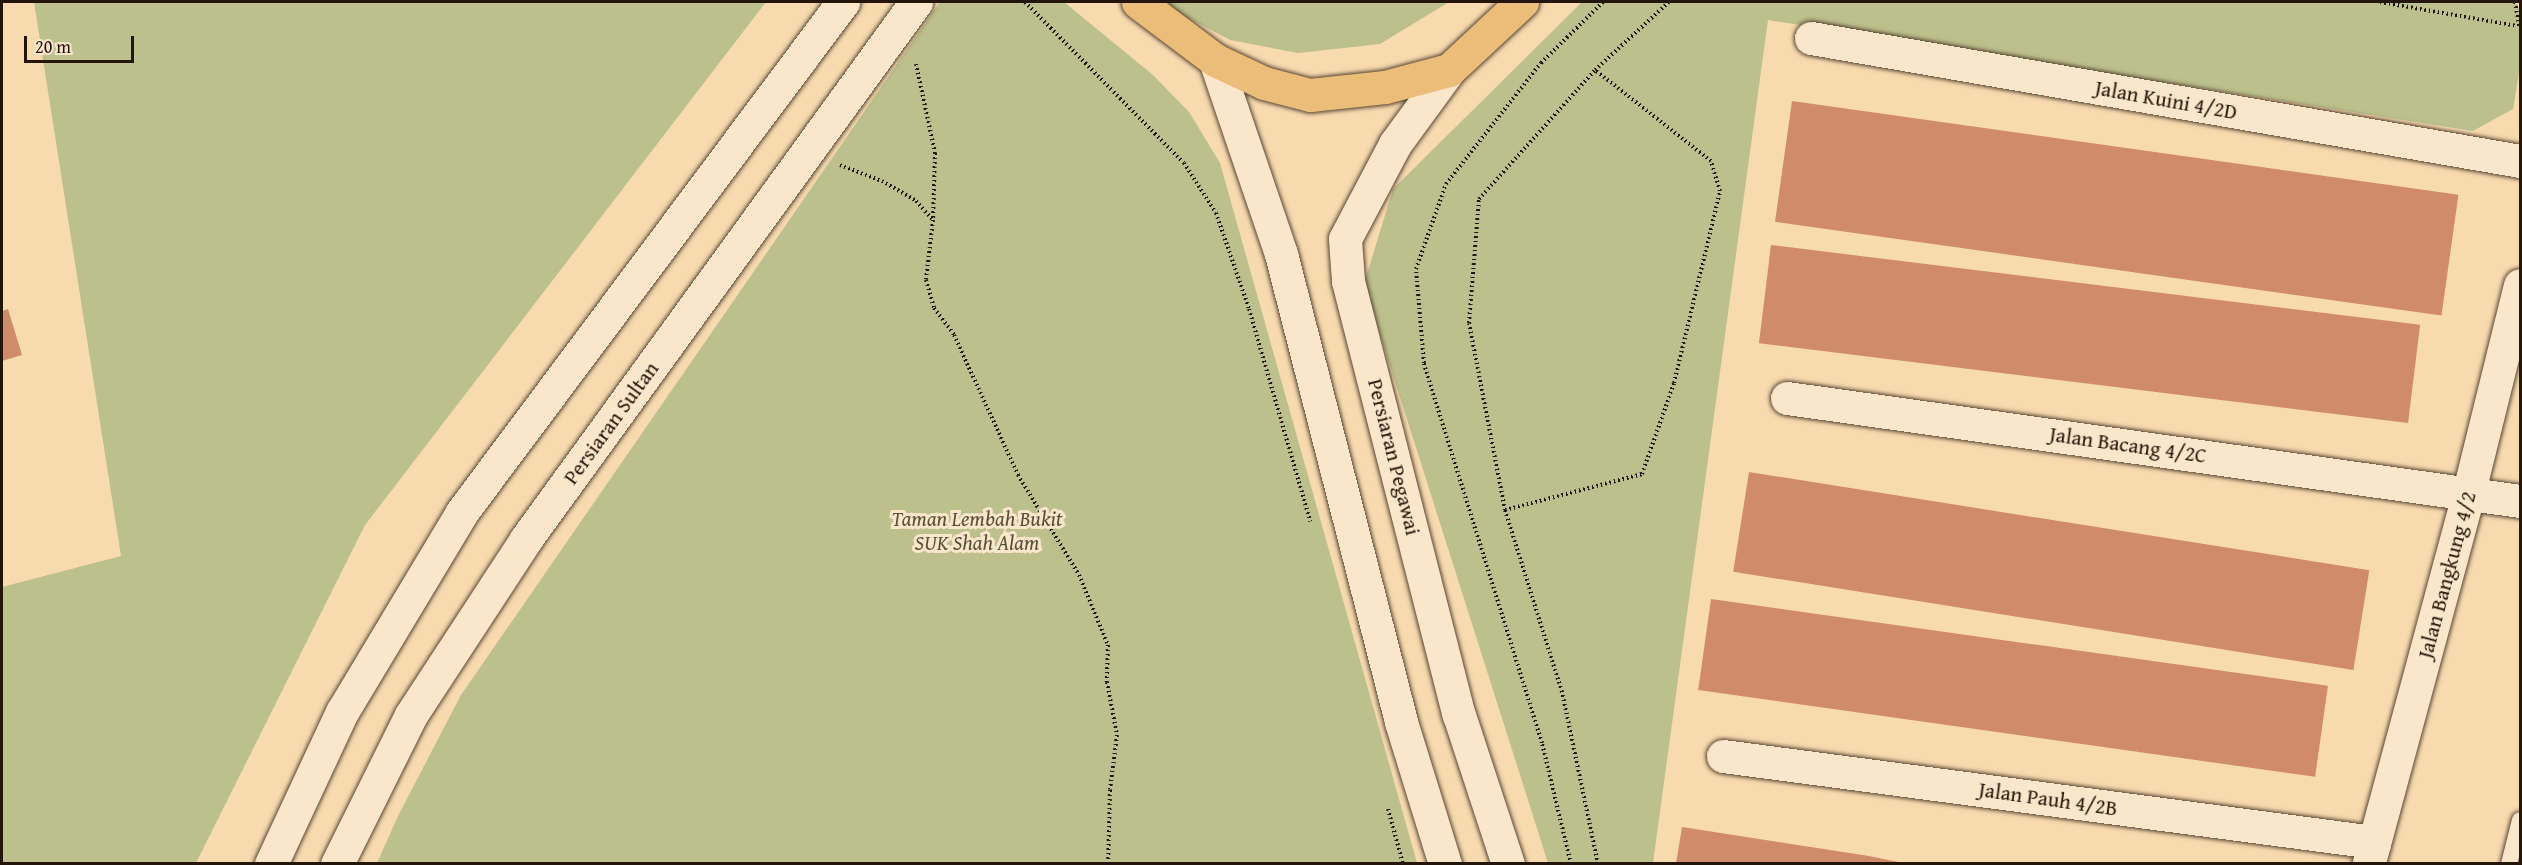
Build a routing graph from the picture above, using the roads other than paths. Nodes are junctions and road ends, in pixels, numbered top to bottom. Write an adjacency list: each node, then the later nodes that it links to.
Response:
1 (843, 2): 16 (street)
2 (916, 2): 17 (street, Persiaran Sultan)
3 (1138, 2): 6 (main road)
4 (1522, 2): 7 (main road)
5 (1811, 38): 8 (street, Jalan Kuini 4/2D)
6 (1215, 60): 7 (main road); 18 (street)
7 (1449, 70): 19 (street, Persiaran Pegawai)
8 (2520, 161)
9 (2520, 285): 11 (street, Jalan Bangkung 4/2)
10 (1787, 398): 11 (street, Jalan Bacang 4/2C)
11 (2469, 491): 12 (street, Jalan Bacang 4/2C); 15 (street, Jalan Bangkung 4/2)
12 (2520, 501)
13 (1723, 756): 15 (street, Jalan Pauh 4/2B)
14 (2520, 820): 20 (lane)
15 (2371, 853)
16 (271, 864)
17 (337, 864)
18 (1445, 864)
19 (1508, 864)
20 (2509, 864)

